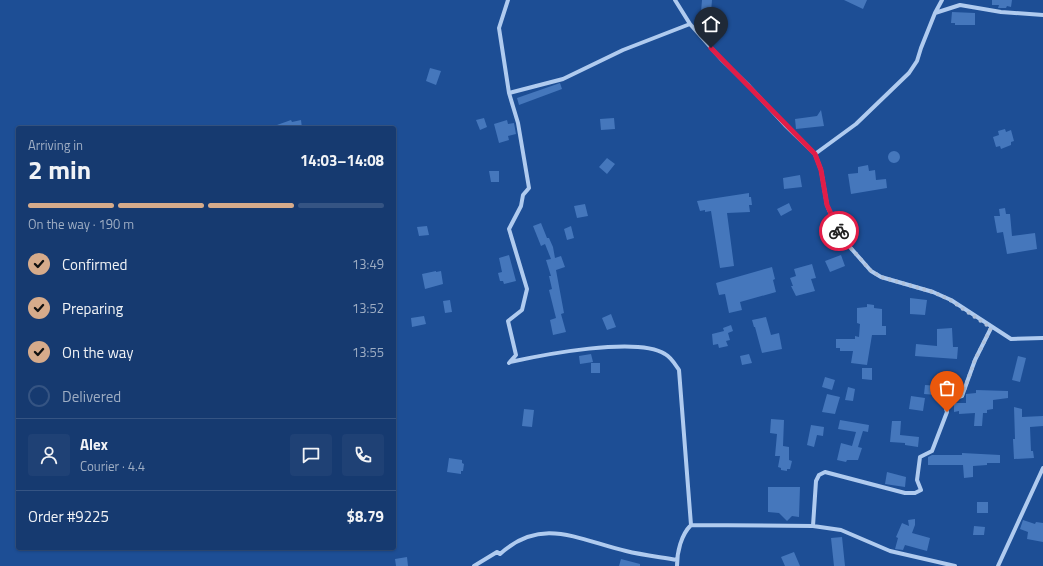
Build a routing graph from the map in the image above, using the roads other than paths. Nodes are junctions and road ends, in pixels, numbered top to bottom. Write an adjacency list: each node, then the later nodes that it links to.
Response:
1 (508, 0): 7 (street)
2 (675, 0): 6 (street)
3 (942, 0): 4 (street)
4 (935, 13): 5 (street); 8 (street)
5 (1043, 15)
6 (690, 24): 7 (street); 8 (street)
7 (509, 93): 12 (street)
8 (815, 154): 9 (street)
9 (991, 328): 10 (street); 13 (street)
10 (1043, 338)
11 (1043, 468): 18 (street)
12 (691, 525): 13 (street); 14 (street)
13 (813, 526): 17 (street)
14 (677, 560): 15 (street); 16 (street)
15 (474, 566)
16 (677, 566)
17 (955, 566)
18 (998, 566)

